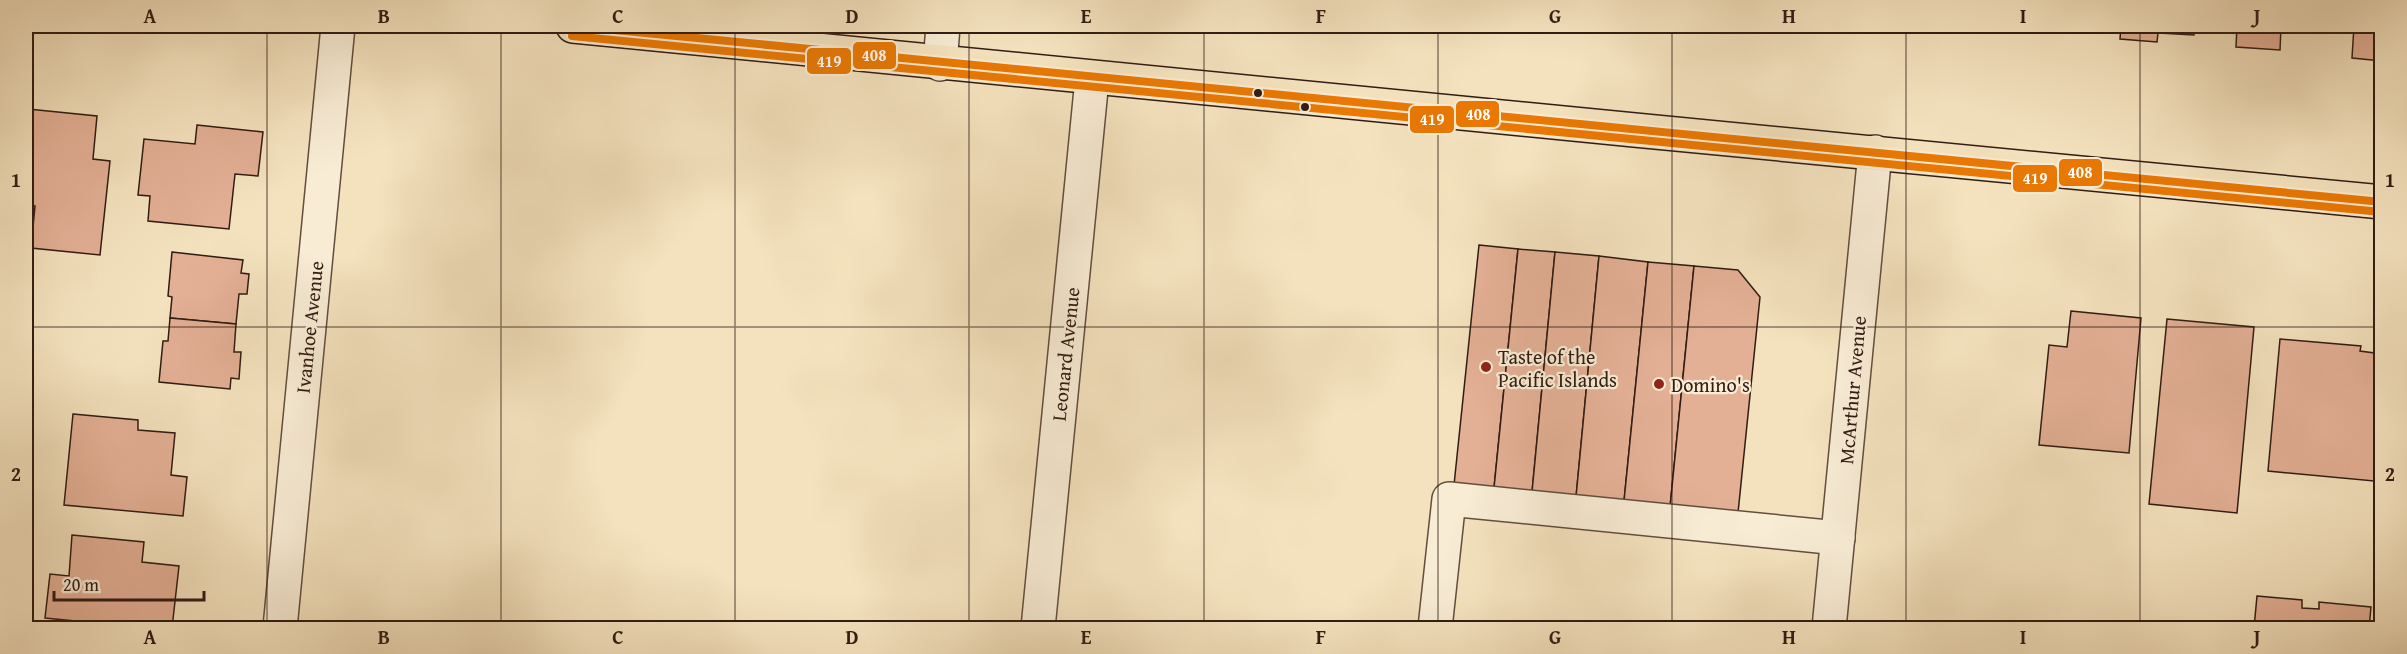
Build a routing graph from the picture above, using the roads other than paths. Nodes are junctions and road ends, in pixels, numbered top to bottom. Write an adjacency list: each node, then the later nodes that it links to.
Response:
1 (338, 26): 9 (street, Ivanhoe Avenue)
2 (573, 26): 4 (main road)
3 (943, 26): 4 (street)
4 (940, 64): 5 (main road)
5 (1092, 79): 6 (main road); 10 (street, Leonard Avenue)
6 (1875, 152): 7 (main road); 8 (street, McArthur Avenue)
7 (2382, 201)
8 (1838, 538): 11 (street); 12 (street, McArthur Avenue)
9 (280, 628)
10 (1038, 628)
11 (1435, 628)
12 (1829, 628)

